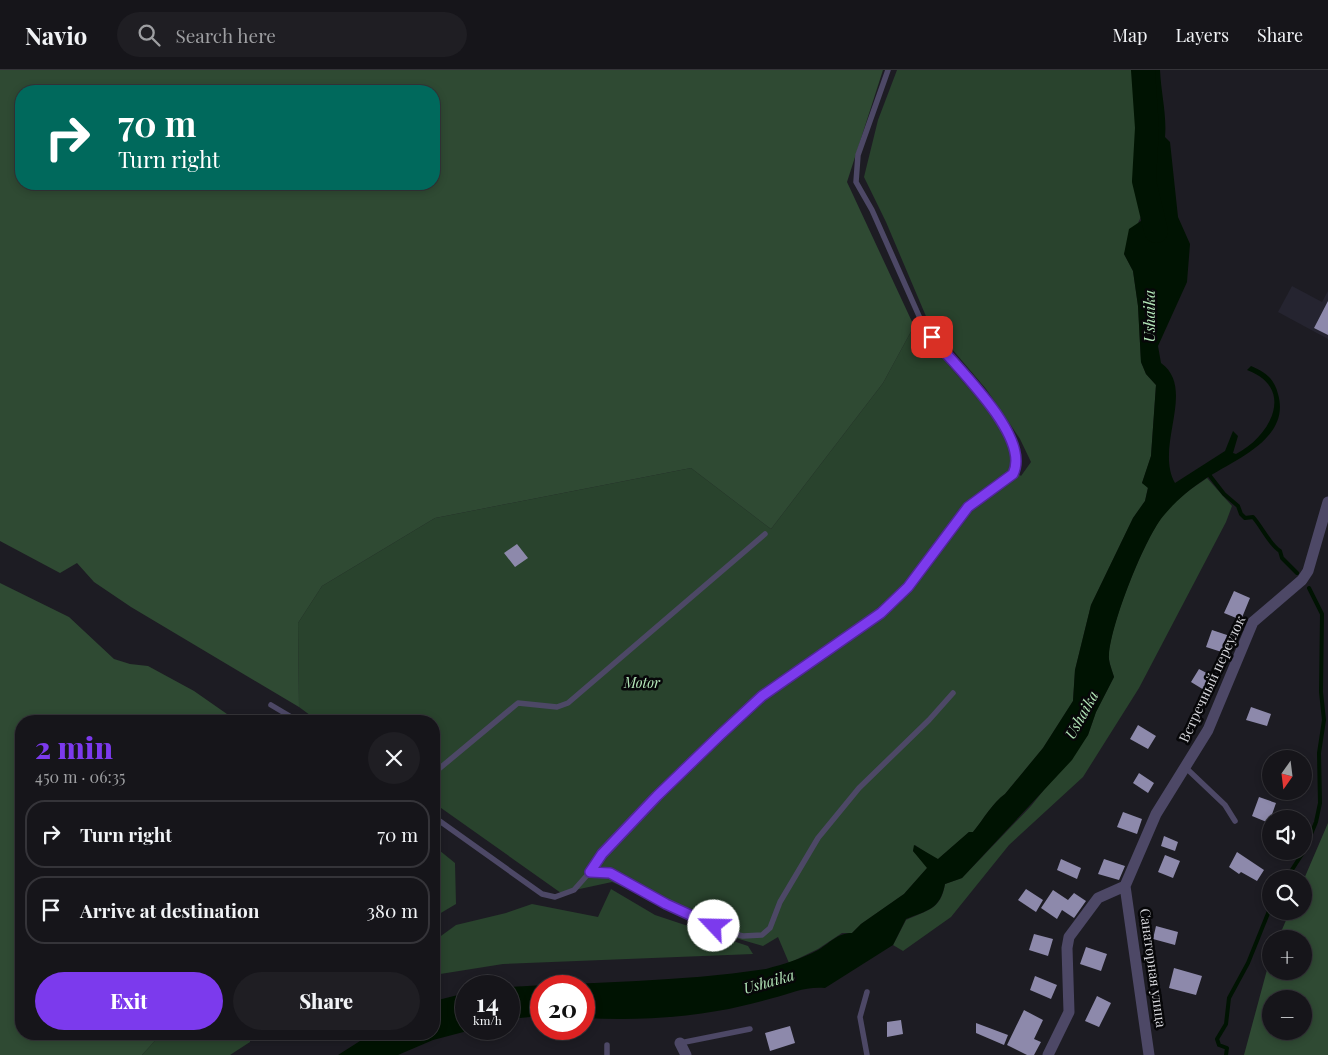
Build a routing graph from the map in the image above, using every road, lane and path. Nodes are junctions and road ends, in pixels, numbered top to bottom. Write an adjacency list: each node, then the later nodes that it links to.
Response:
1 (888, 70): 11 (lane)
2 (1328, 502): 7 (street, Встречный переулок)
3 (765, 534): 8 (lane)
4 (953, 693): 11 (lane)
5 (271, 705): 6 (lane)
6 (288, 715)
7 (1185, 767): 10 (lane); 12 (street, Встречный переулок)
8 (440, 768)
9 (440, 821): 11 (lane)
10 (1235, 821)
11 (590, 872)
12 (1125, 886): 20 (street); 21 (street, Санаторная улица)
13 (867, 992): 19 (lane)
14 (750, 1029): 15 (lane)
15 (680, 1043): 18 (street)
16 (608, 1045): 17 (lane)
17 (607, 1055)
18 (686, 1055)
19 (867, 1055)
20 (1048, 1055)
21 (1149, 1055)

